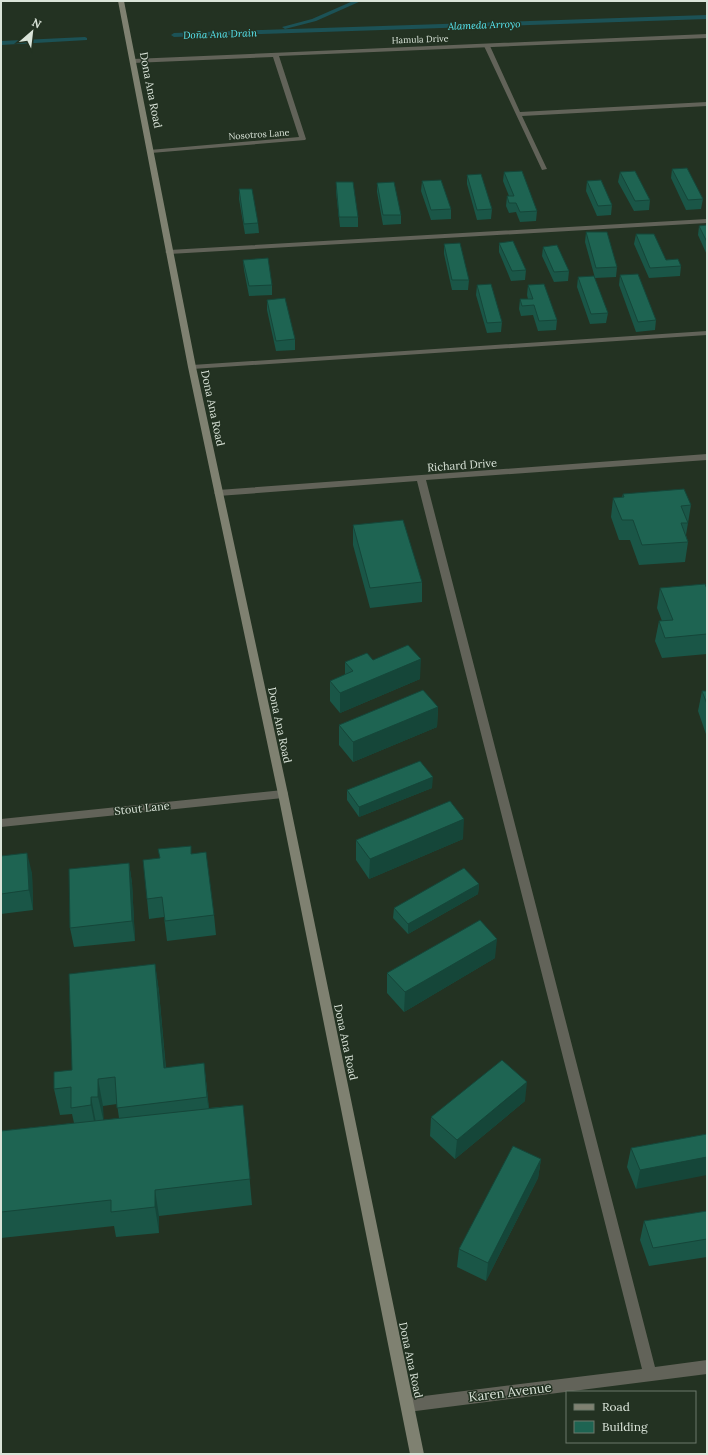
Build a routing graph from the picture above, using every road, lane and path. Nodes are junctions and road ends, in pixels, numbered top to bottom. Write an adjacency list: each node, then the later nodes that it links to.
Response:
1 (120, 1): 5 (street, Dona Ana Road)
2 (707, 36): 3 (street, Hamula Drive)
3 (487, 46): 4 (street, Hamula Drive); 7 (street)
4 (275, 54): 5 (street, Hamula Drive); 8 (street, Nosotros Lane)
5 (133, 61): 8 (street, Dona Ana Road)
6 (707, 104): 7 (street)
7 (518, 114): 9 (street)
8 (151, 151): 11 (street, Dona Ana Road)
9 (544, 169)
10 (707, 221): 11 (street)
11 (169, 252): 13 (street, Dona Ana Road)
12 (707, 332): 13 (street)
13 (192, 367): 16 (street, Dona Ana Road)
14 (707, 457): 15 (street, Richard Drive)
15 (421, 479): 16 (street, Richard Drive); 20 (street)
16 (218, 493): 17 (street, Dona Ana Road)
17 (283, 794): 18 (street, Stout Lane); 21 (street, Dona Ana Road)
18 (1, 823)
19 (707, 1367): 20 (street, Karen Avenue)
20 (650, 1374): 21 (street, Karen Avenue)
21 (408, 1405): 22 (street, Dona Ana Road)
22 (418, 1454)

